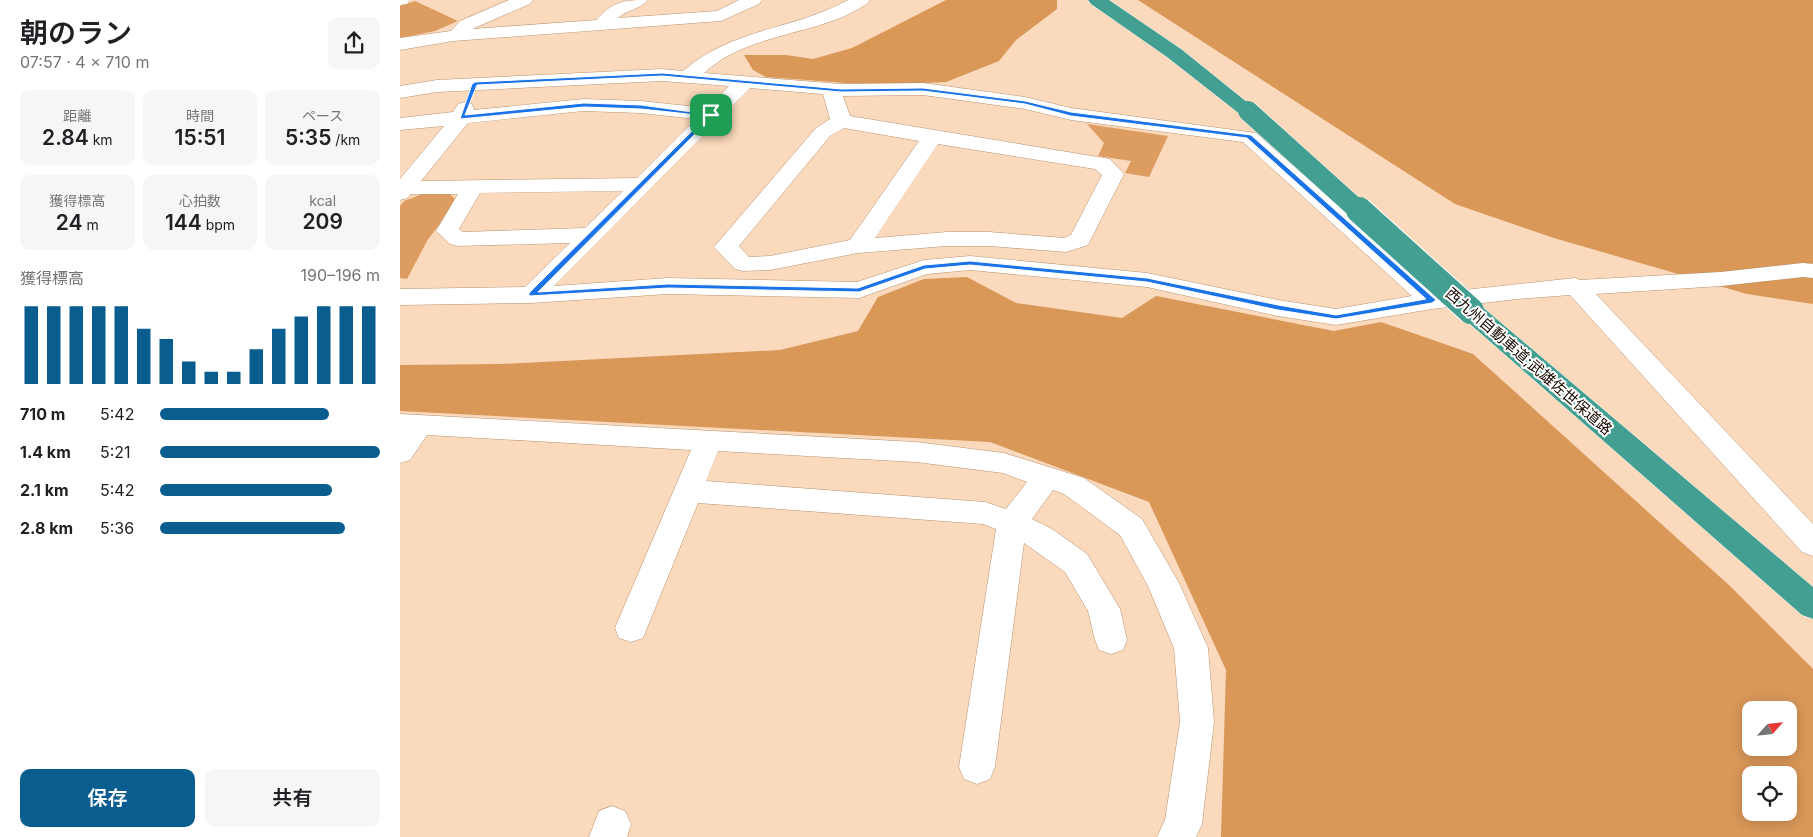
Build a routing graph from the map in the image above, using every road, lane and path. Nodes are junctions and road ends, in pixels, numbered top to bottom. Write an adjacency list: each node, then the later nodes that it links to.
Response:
1 (524, 0): 8 (street)
2 (639, 0): 7 (street)
3 (753, 0): 7 (street)
4 (861, 0): 10 (street)
5 (1097, 0): 15 (highway, 西九州自動車道;武雄佐世保道路)
6 (1115, 0): 15 (highway, 西九州自動車道;武雄佐世保道路)
7 (602, 24): 8 (street)
8 (453, 36): 9 (street)
9 (400, 44)
10 (688, 77): 11 (street); 12 (street)
11 (744, 82): 13 (street); 16 (street)
12 (475, 84): 14 (street); 17 (street)
13 (831, 90): 18 (street); 30 (street)
14 (400, 92)
15 (1248, 111): 38 (highway, 西九州自動車道;武雄佐世保道路, bridge)
16 (711, 115): 17 (street); 21 (street)
17 (462, 117): 19 (street); 23 (street)
18 (841, 122): 20 (street); 25 (street)
19 (400, 124)
20 (932, 137): 25 (street); 25 (street)
21 (642, 184): 22 (street); 24 (street)
22 (473, 187): 23 (street); 24 (street)
23 (401, 190)
24 (591, 235): 28 (street)
25 (858, 246)
26 (1813, 271): 27 (street)
27 (1575, 286): 30 (street); 37 (street)
28 (531, 295): 29 (street); 30 (street)
29 (400, 297)
30 (1432, 300)
31 (410, 425): 32 (street); 33 (street)
32 (708, 440): 34 (street); 35 (street)
33 (400, 453)
34 (1047, 477): 36 (street); 42 (street)
35 (688, 491): 36 (street); 39 (street)
36 (1012, 523): 40 (street); 41 (street)
37 (1813, 544)
38 (1813, 606)
39 (630, 628)
40 (1112, 640)
41 (977, 767)
42 (1176, 837)

